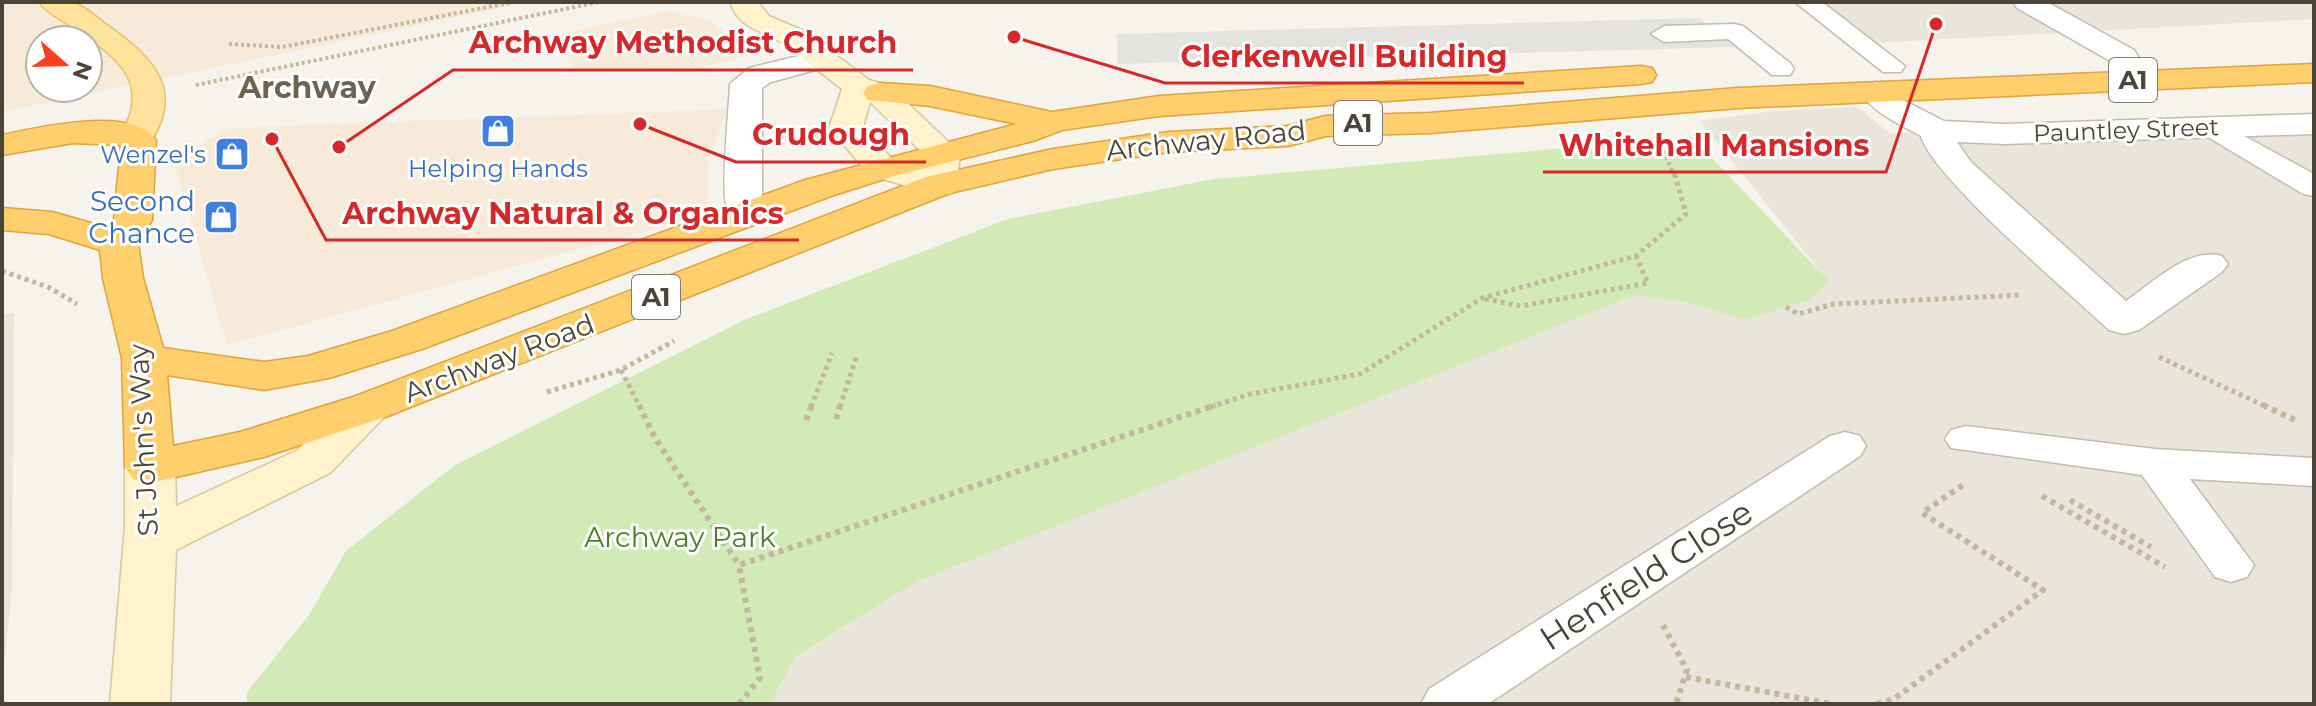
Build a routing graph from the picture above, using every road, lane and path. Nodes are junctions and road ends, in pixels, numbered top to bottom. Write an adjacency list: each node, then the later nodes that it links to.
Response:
1 (53, 2): 25 (main road)
2 (514, 2): 8 (path)
3 (599, 2): 18 (path)
4 (744, 2): 10 (main road)
5 (782, 2): 10 (main road)
6 (1807, 2): 17 (lane)
7 (2027, 2): 13 (street)
8 (497, 4): 11 (path)
9 (1664, 34): 15 (lane)
10 (794, 37): 14 (main road)
11 (229, 44)
12 (2314, 48): 13 (highway, Archway Road / A1)
13 (2123, 56): 17 (highway, Archway Road / A1)
14 (823, 59): 19 (main road); 30 (street)
15 (1781, 69): 17 (highway, Archway Road / A1); 20 (highway, Archway Road / A1)
16 (2314, 73): 17 (highway, Archway Road / A1)
17 (1884, 79): 23 (street, Pauntley Street); 28 (highway, Archway Road / A1)
18 (191, 86)
19 (868, 90): 20 (highway); 27 (main road); 28 (main road)
20 (1055, 121): 28 (highway, Archway Road / A1)
21 (2314, 124): 22 (street, Pauntley Street)
22 (2213, 128): 23 (street, Pauntley Street); 29 (lane)
23 (1937, 131): 40 (street)
24 (1655, 135): 33 (path)
25 (137, 137): 26 (highway); 32 (highway, St John's Way)
26 (2, 145)
27 (882, 168): 28 (main road); 30 (highway, Archway Road / A1)
28 (941, 169): 45 (highway, Archway Road / A1)
29 (2314, 187)
30 (753, 214): 43 (highway, Archway Road / A1)
31 (2, 219): 32 (highway)
32 (119, 243): 39 (highway, St John's Way)
33 (1636, 256): 37 (path); 37 (path)
34 (2208, 264): 40 (street)
35 (2, 271): 39 (path)
36 (2028, 294): 38 (path)
37 (1482, 298): 58 (path)
38 (1786, 307)
39 (133, 310): 43 (highway, St John's Way)
40 (2124, 321): 48 (path)
41 (832, 353): 47 (path)
42 (857, 355): 46 (path)
43 (144, 358): 52 (highway, St John's Way)
44 (621, 370): 58 (path)
45 (372, 406): 52 (highway, Archway Road / A1); 56 (main road)
46 (836, 419)
47 (806, 420)
48 (2300, 423)
49 (1845, 446): 61 (lane, Henfield Close)
50 (1972, 456): 51 (lane); 63 (path)
51 (2155, 463): 53 (lane); 59 (lane)
52 (150, 467): 56 (main road, St John's Way)
53 (2314, 472)
54 (2030, 489): 60 (path)
55 (2058, 492): 57 (path)
56 (149, 541): 64 (main road, St John's Way)
57 (2163, 553)
58 (739, 565): 65 (path)
59 (2231, 565)
60 (2178, 574)
61 (1622, 590): 62 (path); 66 (lane, Henfield Close)
62 (1686, 677): 67 (path); 68 (path)
63 (1894, 702): 69 (path)
64 (140, 704)
65 (739, 704)
66 (1447, 704)
67 (1676, 704)
68 (1831, 704)
69 (1877, 704)

